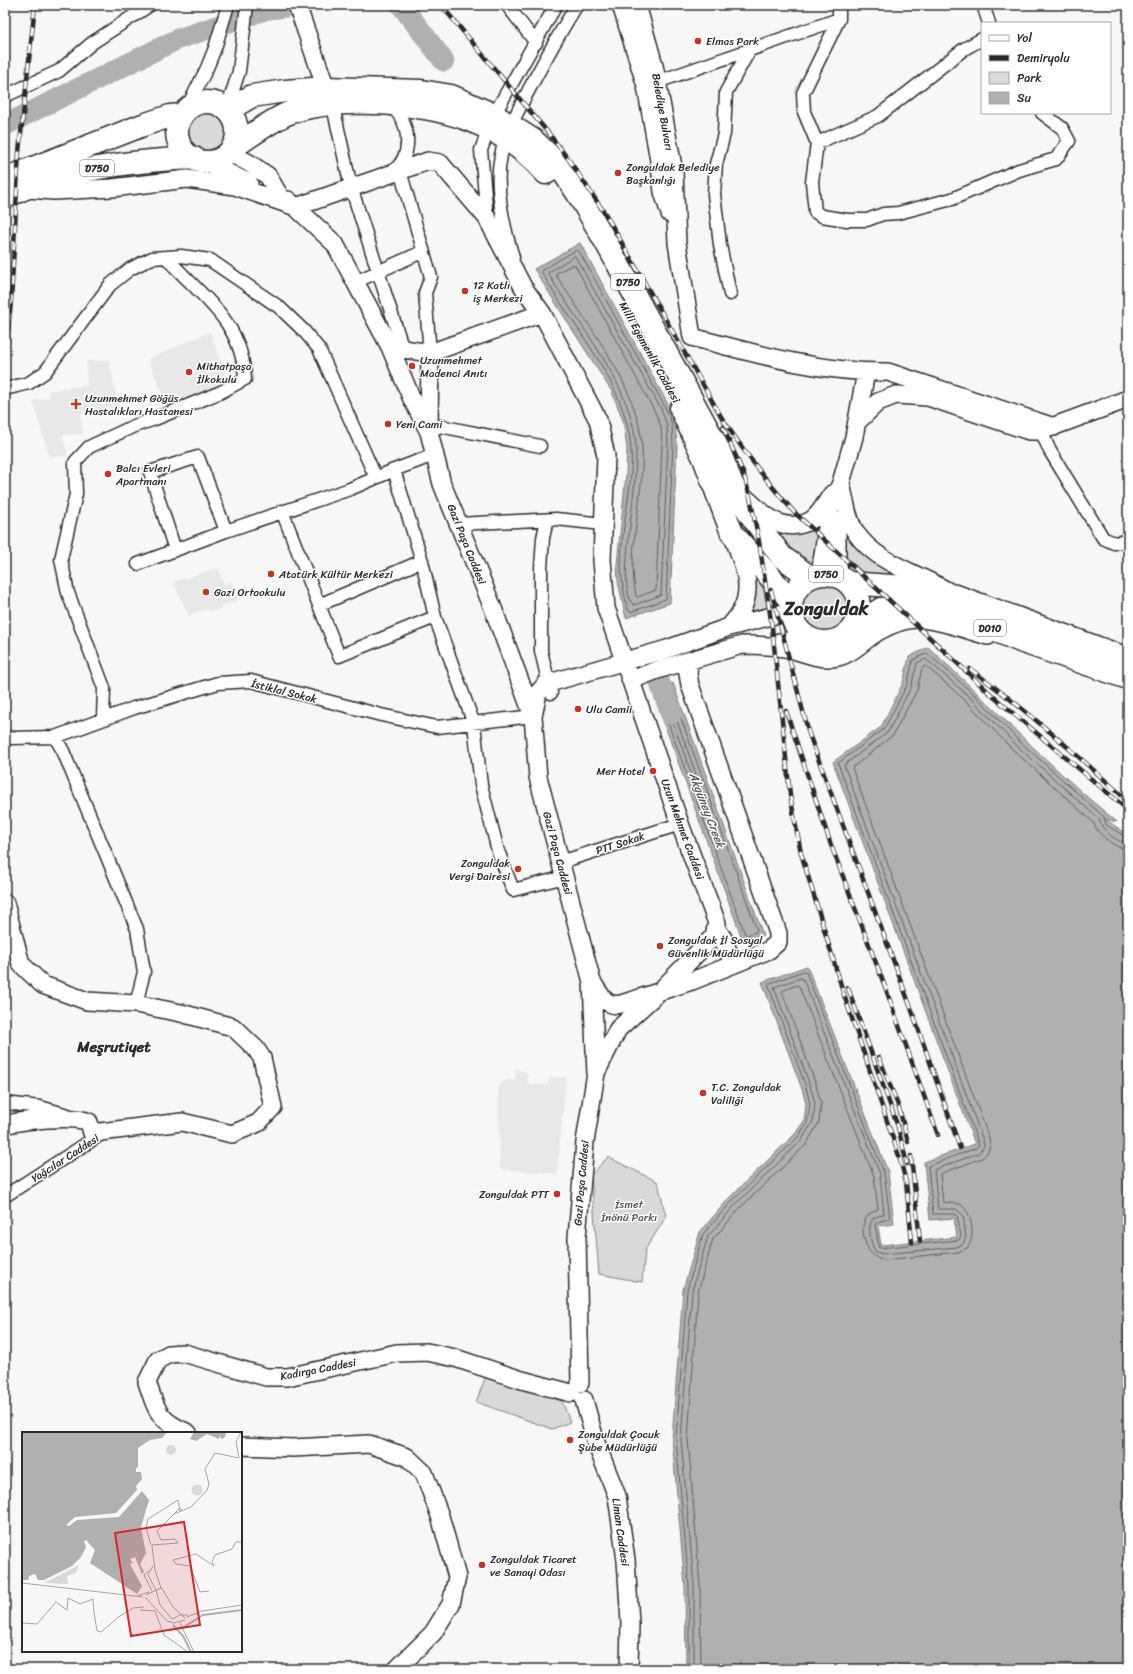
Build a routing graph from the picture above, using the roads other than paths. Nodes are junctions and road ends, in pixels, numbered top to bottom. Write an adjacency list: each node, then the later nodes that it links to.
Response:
1 (150, 5): 19 (street)
2 (228, 5): 22 (street)
3 (247, 5): 21 (street)
4 (297, 5): 18 (street)
5 (507, 5): 15 (street)
6 (556, 5): 15 (street)
7 (576, 5): 24 (street)
8 (621, 5): 17 (street, Belediye Bulvarı)
9 (637, 5): 17 (street, Belediye Bulvarı)
10 (839, 5): 12 (street)
11 (983, 5): 13 (street)
12 (839, 19): 16 (street); 25 (street)
13 (989, 22)
14 (981, 40): 25 (street)
15 (536, 43): 24 (street)
16 (749, 51): 17 (street); 39 (street)
17 (652, 84): 43 (street, Belediye Bulvarı)
18 (329, 95): 20 (highway, Milli Egemenlik Caddesi / D750); 21 (highway, D750); 24 (highway, D750); 26 (highway, Milli Egemenlik Caddesi / D750); 29 (street)
19 (5, 96)
20 (386, 103): 24 (highway, Milli Egemenlik Caddesi / D750); 28 (street)
21 (227, 110): 22 (highway, D750); 26 (highway)
22 (184, 113): 27 (highway); 30 (highway, D750)
23 (1043, 114): 25 (street)
24 (500, 127): 33 (street); 38 (street); 55 (highway, D750); 61 (highway, Milli Egemenlik Caddesi / D750)
25 (817, 143)
26 (230, 150): 27 (highway, D750); 31 (street)
27 (199, 160): 30 (highway, D750); 31 (street)
28 (394, 173): 29 (street, Uzun Mehmet Caddesi); 33 (street, Uzun Mehmet Caddesi); 34 (street)
29 (351, 187): 32 (street, Uzun Mehmet Caddesi); 36 (street)
30 (11, 188): 32 (street)
31 (278, 193): 32 (street, Gazi Paşa Caddesi)
32 (296, 207): 37 (street, Gazi Paşa Caddesi)
33 (487, 218): 38 (street, Uzun Mehmet Caddesi)
34 (422, 252): 36 (street); 42 (street)
35 (166, 257): 44 (street); 53 (street); 83 (street)
36 (380, 272): 37 (street); 41 (street)
37 (355, 282): 41 (street, Gazi Paşa Caddesi)
38 (523, 286): 40 (street, Uzun Mehmet Caddesi)
39 (730, 294)
40 (542, 313): 42 (street); 59 (street, Uzun Mehmet Caddesi)
41 (397, 348): 42 (street); 49 (street, Gazi Paşa Caddesi)
42 (430, 353): 49 (street)
43 (866, 372): 45 (street); 47 (street); 48 (street)
44 (5, 390)
45 (928, 398): 47 (street); 48 (street)
46 (1128, 399): 48 (street)
47 (858, 421): 54 (street)
48 (1048, 429): 62 (street)
49 (429, 432): 50 (street); 51 (street, Gazi Paşa Caddesi)
50 (540, 446)
51 (434, 455): 52 (street); 58 (street, Gazi Paşa Caddesi)
52 (394, 470): 53 (street); 64 (street)
53 (375, 476): 56 (street)
54 (841, 483): 55 (street); 66 (street); 67 (street)
55 (732, 484): 66 (highway, D750)
56 (282, 511): 60 (street); 68 (street)
57 (547, 520): 58 (street); 59 (street); 81 (street)
58 (458, 524): 82 (street, Gazi Paşa Caddesi)
59 (603, 524): 77 (street, Uzun Mehmet Caddesi)
60 (226, 531): 63 (street); 63 (street)
61 (732, 534): 69 (highway, Milli Egemenlik Caddesi / D750); 71 (street)
62 (1128, 541)
63 (175, 550): 65 (street)
64 (422, 561): 68 (street); 70 (street)
65 (138, 564)
66 (829, 578): 67 (highway, D010); 69 (highway, D750); 72 (highway, D750)
67 (956, 596): 76 (highway, D010)
68 (320, 604): 70 (street)
69 (791, 606): 71 (street); 73 (highway, Milli Egemenlik Caddesi / D750)
70 (435, 617): 84 (street)
71 (729, 627): 77 (street)
72 (853, 627): 73 (highway); 74 (highway, D010)
73 (812, 639): 75 (street)
74 (1023, 642): 75 (street); 79 (highway, D010)
75 (742, 645): 78 (street)
76 (1128, 659)
77 (625, 661): 80 (street, Uzun Mehmet Caddesi); 81 (street)
78 (689, 662): 80 (street); 91 (street)
79 (1128, 678)
80 (632, 680): 87 (street, Uzun Mehmet Caddesi)
81 (549, 688): 82 (street)
82 (533, 716): 84 (street, İstiklal Sokak); 88 (street, Gazi Paşa Caddesi)
83 (103, 719): 84 (street, İstiklal Sokak); 86 (street, İstiklal Sokak)
84 (474, 724): 88 (street, PTT Sokak)
85 (5, 736): 86 (street, İstiklal Sokak)
86 (55, 736): 94 (street)
87 (680, 824): 88 (street, PTT Sokak); 90 (street, Uzun Mehmet Caddesi)
88 (563, 869): 92 (street, Gazi Paşa Caddesi)
89 (5, 903): 94 (street)
90 (716, 928): 91 (street, Uzun Mehmet Caddesi); 93 (street)
91 (738, 962): 93 (street)
92 (592, 982): 93 (street); 95 (street, Gazi Paşa Caddesi)
93 (661, 990): 95 (street)
94 (136, 1004): 99 (street)
95 (596, 1072): 101 (street, Gazi Paşa Caddesi)
96 (5, 1103): 97 (street)
97 (82, 1118): 98 (street); 99 (street, Yağcılar Caddesi)
98 (5, 1125)
99 (110, 1129): 100 (street, Yağcılar Caddesi)
100 (5, 1196)
101 (579, 1392): 102 (street, Kadırga Caddesi); 105 (street, Liman Caddesi)
102 (185, 1432)
103 (242, 1446): 104 (street)
104 (404, 1666)
105 (629, 1669)

